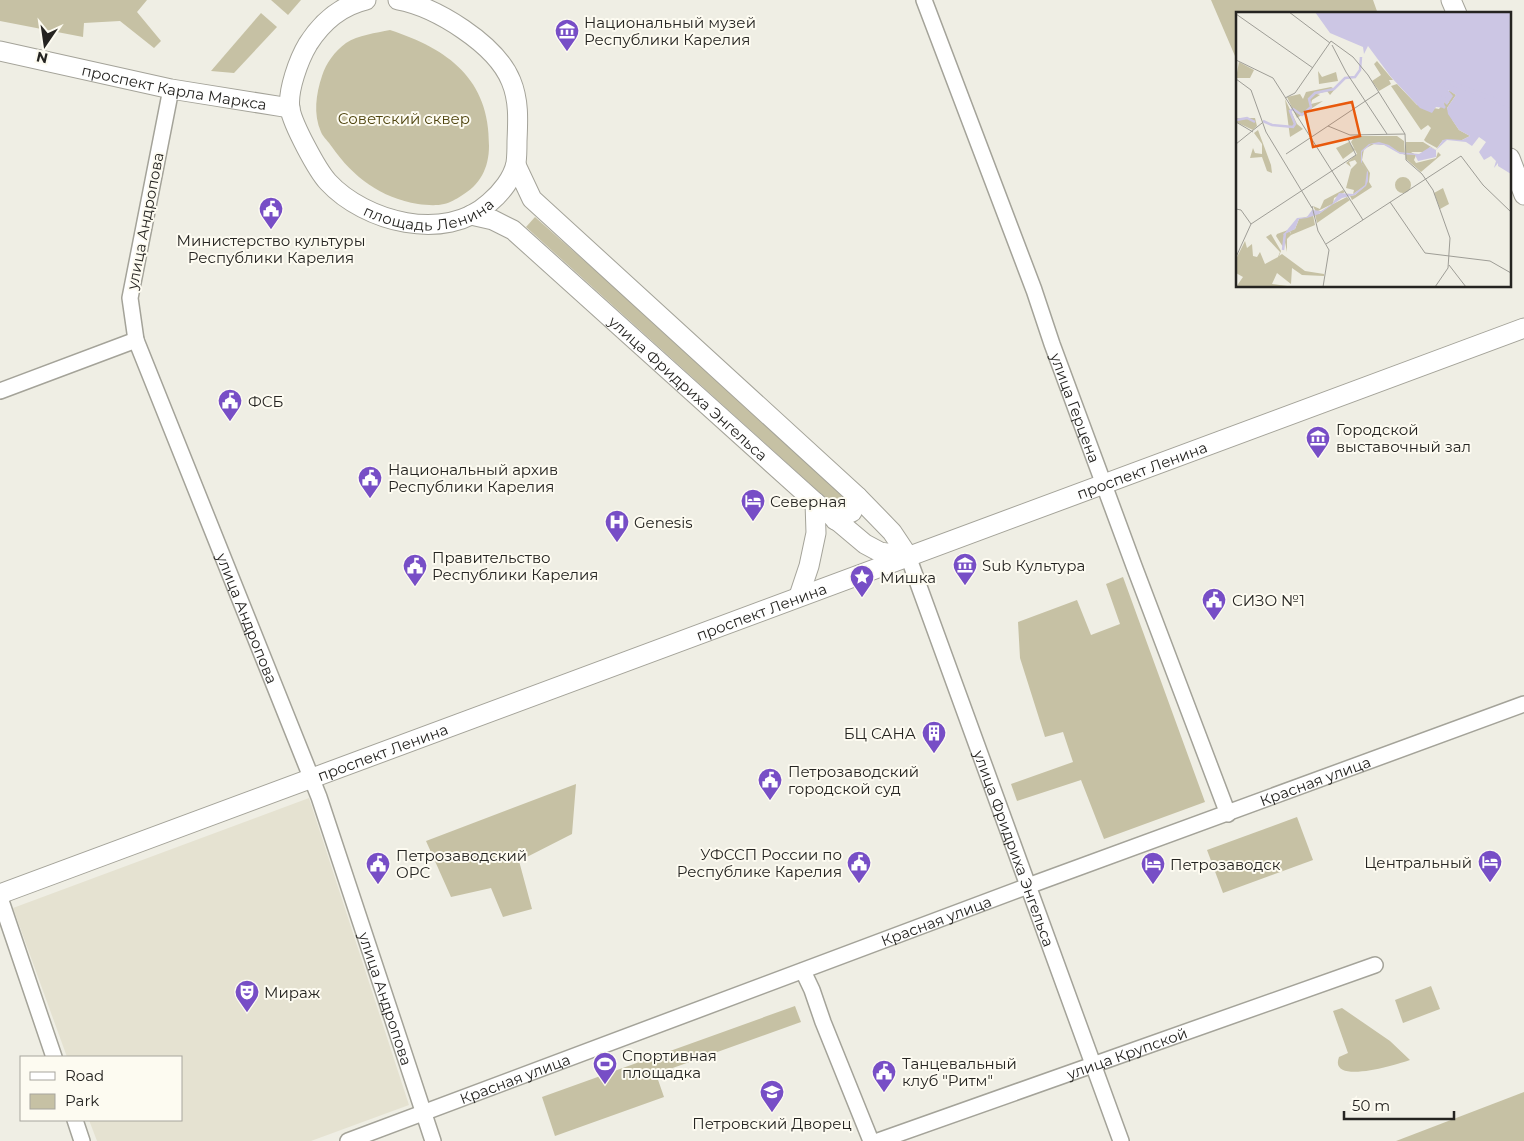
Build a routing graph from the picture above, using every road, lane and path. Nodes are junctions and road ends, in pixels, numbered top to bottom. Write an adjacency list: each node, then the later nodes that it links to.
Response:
1 (366, 0): 8 (main road, площадь Ленина)
2 (398, 0): 10 (main road, площадь Ленина)
3 (924, 0): 16 (street, улица Герцена)
4 (1452, 0): 5 (main road)
5 (1456, 12)
6 (0, 52): 7 (main road, проспект Карла Маркса)
7 (171, 89): 8 (main road, проспект Карла Маркса); 14 (street, улица Андропова)
8 (290, 108): 12 (main road, площадь Ленина)
9 (1512, 163): 11 (main road)
10 (516, 165): 12 (main road, площадь Ленина); 17 (main road, улица Фридриха Энгельса)
11 (1524, 195)
12 (471, 215): 18 (main road, улица Фридриха Энгельса)
13 (1524, 328): 16 (main road, проспект Ленина)
14 (136, 340): 15 (street); 23 (street, улица Андропова)
15 (0, 391)
16 (1104, 484): 20 (main road, проспект Ленина); 24 (street, улица Герцена)
17 (858, 497): 19 (main road); 20 (main road, улица Фридриха Энгельса)
18 (816, 502): 19 (main road, улица Фридриха Энгельса); 21 (main road)
19 (835, 520): 20 (main road, улица Фридриха Энгельса)
20 (908, 556): 21 (main road, проспект Ленина); 25 (street, улица Фридриха Энгельса)
21 (799, 596): 23 (main road, проспект Ленина)
22 (1524, 704): 24 (street, Красная улица)
23 (313, 779): 26 (main road, проспект Ленина); 31 (street, улица Андропова)
24 (1228, 814): 25 (street, Красная улица)
25 (1028, 886): 28 (street, Красная улица); 30 (street, улица Фридриха Энгельса)
26 (0, 896): 29 (street)
27 (1375, 965): 30 (street, улица Крупской)
28 (803, 971): 31 (street, Красная улица); 36 (street)
29 (54, 1056)
30 (1094, 1066): 37 (street, улица Крупской); 38 (street, улица Фридриха Энгельса)
31 (423, 1114): 34 (street, Красная улица); 35 (street, улица Андропова)
32 (75, 1121): 33 (street)
33 (82, 1141)
34 (348, 1141)
35 (433, 1141)
36 (871, 1141)
37 (878, 1141)
38 (1121, 1141)

